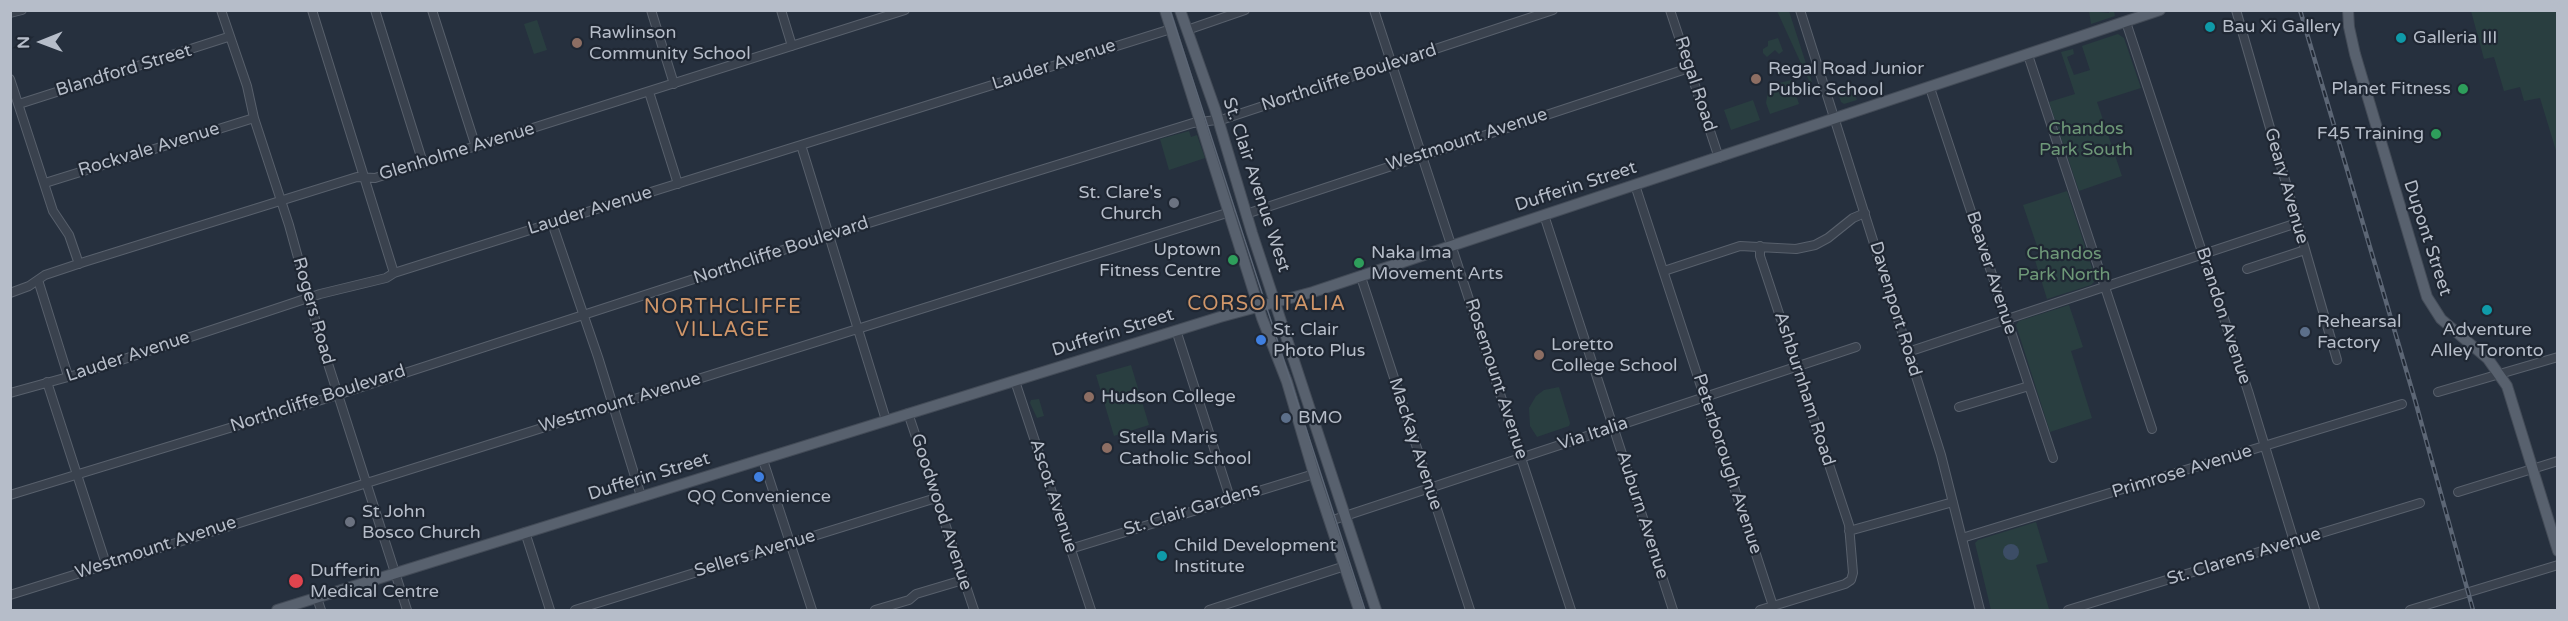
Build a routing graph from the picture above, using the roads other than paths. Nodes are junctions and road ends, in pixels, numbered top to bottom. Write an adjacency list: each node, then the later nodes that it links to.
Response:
1 (22, 10): 19 (street)
2 (221, 10): 23 (street, Rogers Road)
3 (312, 10): 42 (street)
4 (375, 10): 41 (street)
5 (432, 10): 38 (street)
6 (651, 10): 29 (street)
7 (781, 10): 24 (street)
8 (905, 10): 24 (street, Glenholme Avenue)
9 (1165, 10): 21 (main road, St. Clair Avenue West)
10 (1180, 10): 22 (main road, St. Clair Avenue West)
11 (1245, 10): 22 (street)
12 (1374, 10): 26 (street, Rosemount Avenue)
13 (1553, 10): 26 (street, Northcliffe Boulevard)
14 (1670, 10): 27 (street, Regal Road)
15 (1800, 10): 34 (street, Davenport Road)
16 (2160, 10): 20 (main road, Dufferin Street)
17 (2236, 10): 52 (street, Geary Avenue)
18 (2348, 10): 78 (main road, Dupont Street)
19 (10, 13)
20 (2126, 22): 25 (main road, Dufferin Street); 57 (street, Brandon Avenue)
21 (1171, 28): 36 (main road, St. Clair Avenue West); 37 (street, Lauder Avenue)
22 (1187, 30): 35 (main road, St. Clair Avenue West)
23 (228, 37): 32 (street, Blandford Street); 33 (street, Rogers Road)
24 (792, 46): 29 (street, Glenholme Avenue)
25 (2028, 55): 30 (main road, Dufferin Street); 64 (street)
26 (1391, 63): 35 (street, Northcliffe Boulevard); 39 (street, Rosemount Avenue)
27 (1689, 68): 39 (street, Westmount Avenue); 40 (street, Regal Road)
28 (10, 79): 32 (street)
29 (674, 84): 31 (street, Glenholme Avenue)
30 (1930, 87): 34 (main road, Dufferin Street); 70 (street, Beaver Avenue)
31 (649, 92): 38 (street, Glenholme Avenue); 44 (street)
32 (19, 104): 43 (street)
33 (254, 118): 43 (street, Rockvale Avenue); 46 (street, Rogers Road)
34 (1835, 119): 40 (main road, Dufferin Street); 48 (street, Davenport Road)
35 (1218, 120): 36 (street, Northcliffe Boulevard); 49 (main road, St. Clair Avenue West)
36 (1201, 121): 47 (main road, St. Clair Avenue West); 53 (street, Northcliffe Boulevard)
37 (801, 145): 44 (street, Lauder Avenue); 53 (street)
38 (476, 147): 41 (street, Glenholme Avenue)
39 (1422, 156): 49 (street, Westmount Avenue); 54 (street, Rosemount Avenue)
40 (1719, 158): 45 (main road, Dufferin Street)
41 (423, 163): 42 (street, Glenholme Avenue)
42 (364, 178): 46 (street, Glenholme Avenue); 61 (street)
43 (45, 183): 58 (street)
44 (678, 184): 51 (street, Lauder Avenue)
45 (1635, 185): 50 (main road, Dufferin Street); 60 (street, Peterborough Avenue)
46 (281, 201): 58 (street, Glenholme Avenue); 66 (street, Rogers Road)
47 (1230, 212): 68 (main road, St. Clair Avenue West); 71 (street, Westmount Avenue)
48 (1865, 213): 55 (street); 74 (street, Davenport Road)
49 (1246, 214): 67 (main road, St. Clair Avenue West)
50 (1544, 215): 54 (main road, Dufferin Street); 92 (street, Auburn Avenue)
51 (552, 223): 61 (street, Lauder Avenue); 69 (street)
52 (2298, 223): 56 (street, Geary Avenue); 57 (street)
53 (829, 235): 69 (street, Northcliffe Boulevard); 71 (street)
54 (1452, 245): 62 (main road, Dufferin Street); 95 (street, Rosemount Avenue)
55 (1760, 246): 60 (street); 77 (street, Ashburnham Road)
56 (2305, 250): 59 (street); 76 (street, Geary Avenue)
57 (2202, 254): 64 (street); 94 (street, Brandon Avenue)
58 (79, 264): 63 (street, Glenholme Avenue)
59 (2247, 269)
60 (1664, 271): 86 (street, Peterborough Avenue)
61 (394, 273): 66 (street, Lauder Avenue)
62 (1361, 277): 67 (main road, Dufferin Street); 103 (street, MacKay Avenue)
63 (38, 280): 65 (street, Glenholme Avenue); 79 (street)
64 (2104, 287): 70 (street); 93 (street)
65 (10, 293)
66 (310, 298): 79 (street, Lauder Avenue); 85 (street, Rogers Road)
67 (1275, 302): 68 (main road, Dufferin Street); 111 (main road, St. Clair Avenue West)
68 (1259, 306): 72 (main road, Dufferin Street); 100 (main road, St. Clair Avenue West)
69 (584, 314): 85 (street, Northcliffe Boulevard); 88 (street)
70 (2006, 320): 74 (street); 82 (street, Beaver Avenue)
71 (858, 328): 88 (street, Westmount Avenue); 91 (street)
72 (1176, 330): 80 (main road, Dufferin Street); 108 (street)
73 (1856, 347): 77 (street, Via Italia)
74 (1908, 352): 109 (street, Davenport Road)
75 (2558, 357): 78 (street)
76 (2337, 360)
77 (1796, 367): 86 (street, Via Italia); 113 (street, Ashburnham Road)
78 (2500, 374): 83 (street); 99 (main road, Dupont Street)
79 (68, 376): 81 (street, Lauder Avenue)
80 (1016, 381): 90 (main road, Dufferin Street); 118 (street, Ascot Avenue)
81 (47, 382): 84 (street, Lauder Avenue); 101 (street)
82 (2029, 386): 89 (street); 96 (street, Beaver Avenue)
83 (2438, 392)
84 (10, 393)
85 (339, 393): 101 (street, Northcliffe Boulevard); 102 (street, Rogers Road)
86 (1705, 397): 92 (street, Via Italia); 127 (street, Peterborough Avenue)
87 (2402, 404): 94 (street, Primrose Avenue)
88 (613, 406): 102 (street, Westmount Avenue); 106 (street)
89 (1959, 407)
90 (908, 413): 91 (main road, Dufferin Street); 107 (street, Goodwood Avenue)
91 (886, 420): 97 (main road, Dufferin Street)
92 (1613, 427): 95 (street, Via Italia); 142 (street, Auburn Avenue)
93 (2152, 429)
94 (2265, 447): 115 (street, Primrose Avenue); 116 (street, Brandon Avenue)
95 (1522, 457): 103 (street, Via Italia); 141 (street, Rosemount Avenue)
96 (2053, 458)
97 (763, 460): 106 (main road, Dufferin Street); 117 (street)
98 (2558, 461): 99 (street)
99 (2532, 469): 104 (street); 119 (main road, Dupont Street)
100 (1314, 474): 108 (street, St. Clair Gardens); 112 (main road, St. Clair Avenue West)
101 (76, 475): 105 (street, Northcliffe Boulevard); 120 (street)
102 (367, 483): 120 (street, Westmount Avenue); 123 (street, Rogers Road)
103 (1429, 488): 111 (street, Via Italia); 140 (street, MacKay Avenue)
104 (2458, 492)
105 (10, 495)
106 (641, 496): 114 (main road, Dufferin Street)
107 (936, 498): 117 (street, Sellers Avenue); 124 (street, Goodwood Avenue)
108 (1230, 498): 118 (street, St. Clair Gardens)
109 (1953, 502): 113 (street); 115 (street, Davenport Road)
110 (2420, 502): 116 (street, St. Clarens Avenue)
111 (1345, 516): 112 (street, Via Italia); 139 (main road, St. Clair Avenue West)
112 (1330, 521): 122 (main road, St. Clair Avenue West)
113 (1849, 531): 127 (street, Ashburnham Road)
114 (525, 532): 123 (main road, Dufferin Street); 131 (street)
115 (1962, 538): 144 (street, Davenport Road)
116 (2294, 542): 145 (street, St. Clarens Avenue); 146 (street, Brandon Avenue)
117 (791, 543): 132 (street, Sellers Avenue); 133 (street)
118 (1070, 549): 136 (street, Ascot Avenue)
119 (2558, 551)
120 (106, 564): 125 (street, Westmount Avenue)
121 (2558, 565): 147 (street)
122 (1345, 566): 137 (street); 138 (main road, St. Clair Avenue West)
123 (395, 574): 126 (main road, Dufferin Street); 130 (street, Rogers Road)
124 (963, 580): 134 (street); 135 (street, Goodwood Avenue)
125 (10, 595)
126 (317, 598): 128 (main road, Dufferin Street); 129 (street)
127 (1773, 606): 143 (street)
128 (277, 610)
129 (321, 610)
130 (407, 610)
131 (550, 610)
132 (575, 610)
133 (812, 610)
134 (875, 610)
135 (974, 610)
136 (1091, 610)
137 (1209, 610)
138 (1359, 610)
139 (1376, 610)
140 (1470, 610)
141 (1571, 610)
142 (1673, 610)
143 (1760, 610)
144 (1980, 610)
145 (2068, 610)
146 (2315, 610)
147 (2410, 610)

